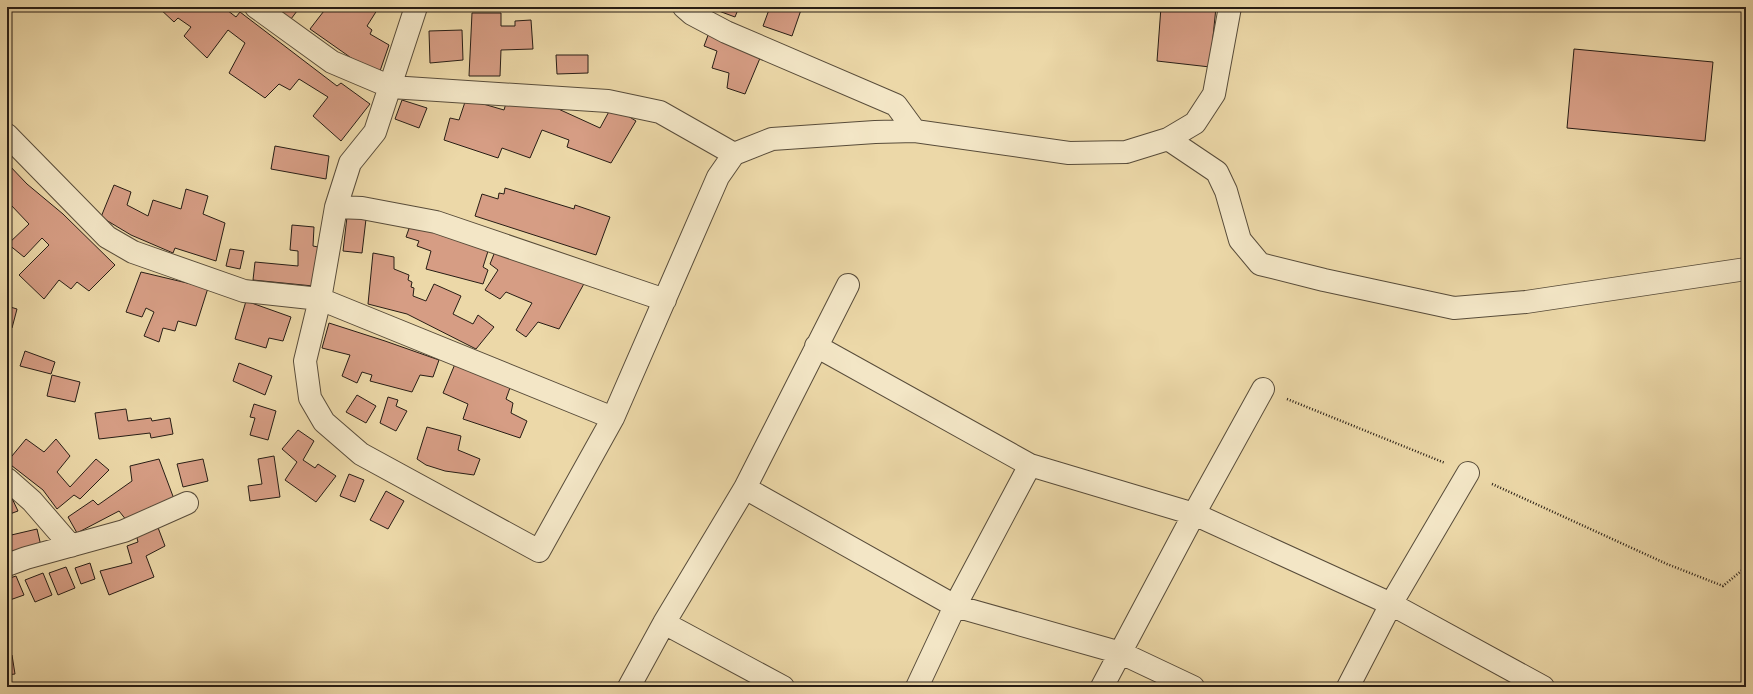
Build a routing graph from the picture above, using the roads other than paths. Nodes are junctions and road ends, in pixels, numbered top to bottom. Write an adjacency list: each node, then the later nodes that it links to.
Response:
1 (256, 7): 5 (street)
2 (416, 7): 5 (street)
3 (684, 7): 6 (street)
4 (1230, 7): 8 (street)
5 (391, 87): 9 (street); 10 (street)
6 (915, 131): 8 (street); 9 (street)
7 (7, 135): 13 (street)
8 (1168, 138): 11 (street)
9 (734, 154): 14 (street)
10 (336, 207): 13 (street); 14 (street)
11 (1746, 269)
12 (848, 284): 15 (street)
13 (320, 298): 17 (street); 17 (street)
14 (665, 300): 17 (street)
15 (816, 346): 18 (street); 21 (street)
16 (1263, 389): 23 (street)
17 (613, 418)
18 (1030, 465): 23 (street); 27 (street)
19 (1468, 473): 26 (street)
20 (7, 479): 24 (street)
21 (745, 488): 27 (street); 28 (street)
22 (187, 503): 24 (street)
23 (1194, 514): 26 (street); 29 (street)
24 (71, 546): 25 (street)
25 (7, 565)
26 (1391, 604): 35 (street); 36 (street)
27 (955, 606): 29 (street); 32 (street)
28 (664, 623): 30 (street); 31 (street)
29 (1121, 653): 33 (street); 34 (street)
30 (629, 687)
31 (783, 687)
32 (916, 687)
33 (1102, 687)
34 (1193, 687)
35 (1348, 687)
36 (1543, 687)

